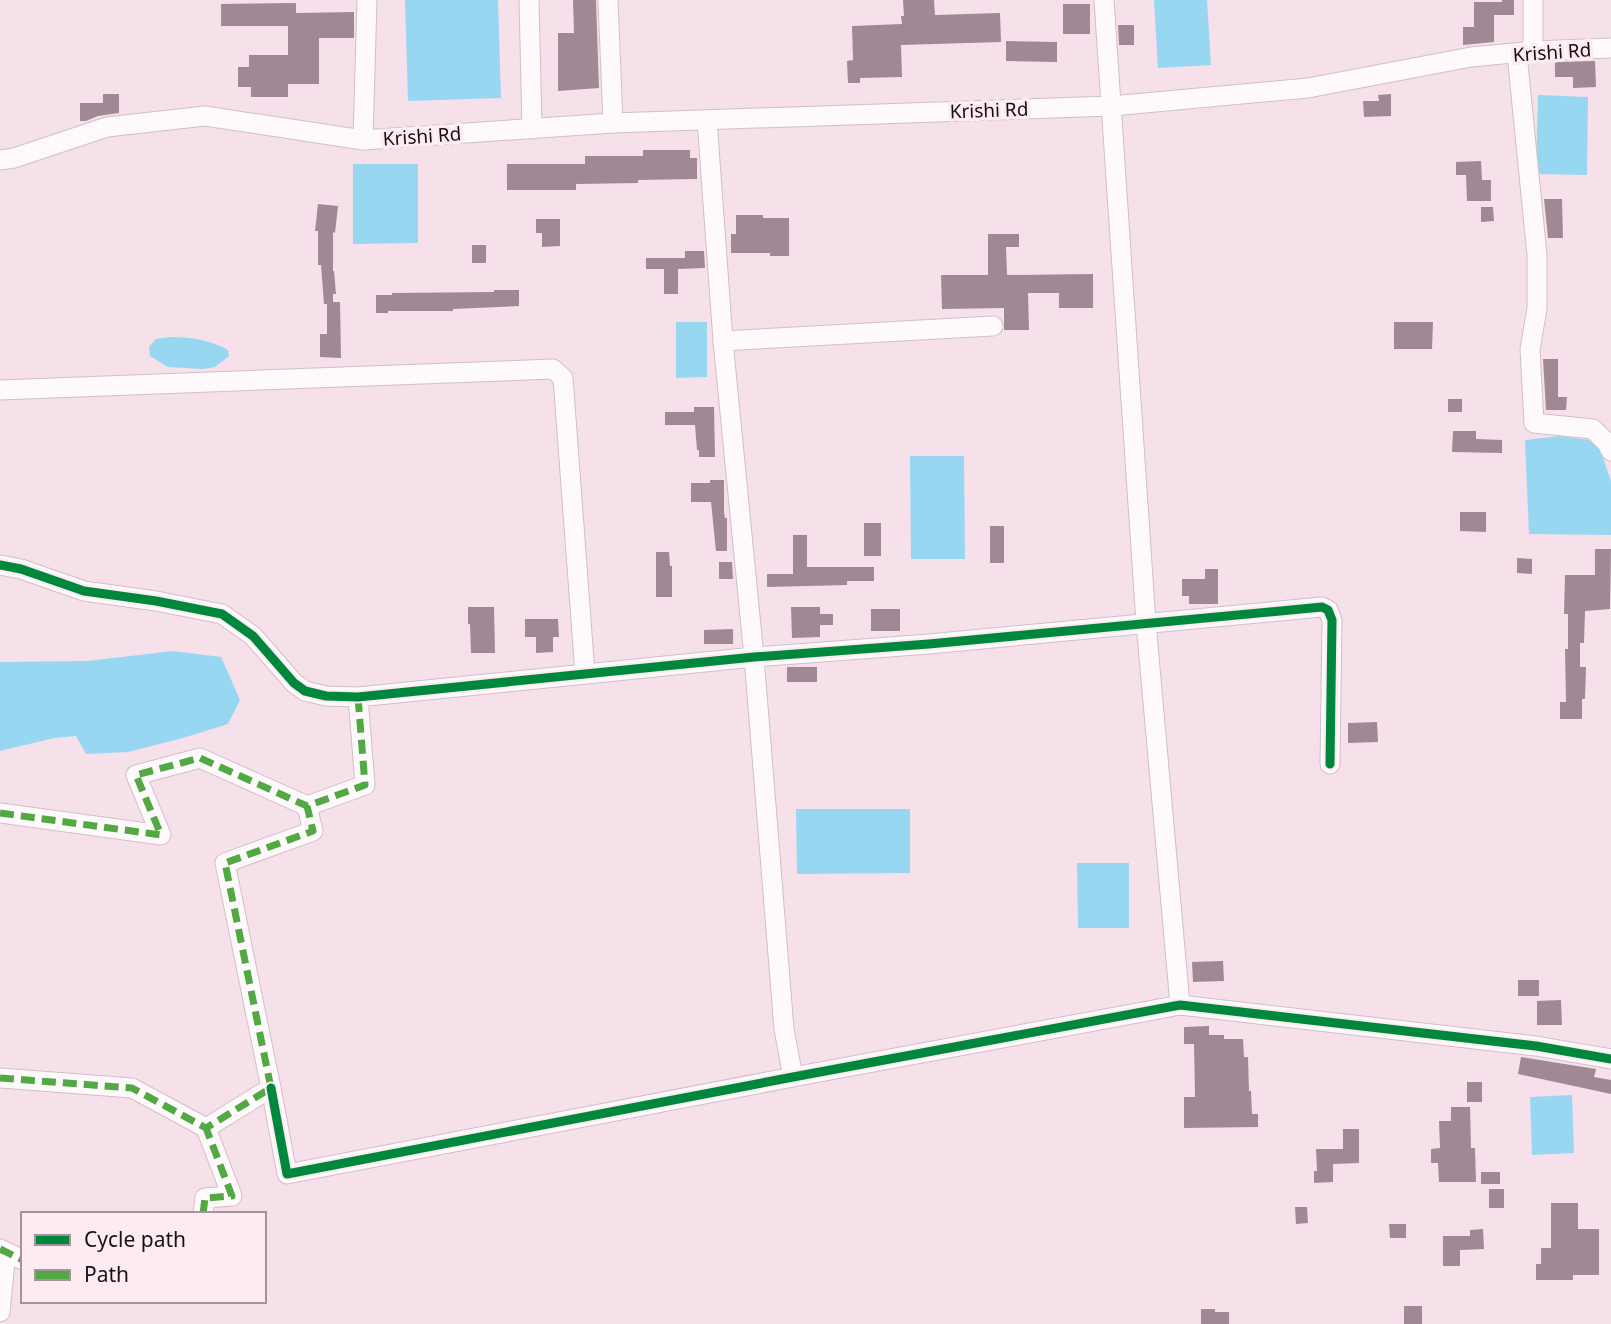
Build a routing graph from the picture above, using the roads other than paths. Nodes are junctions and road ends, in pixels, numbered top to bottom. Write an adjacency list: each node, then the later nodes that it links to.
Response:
1 (367, 0): 12 (street)
2 (529, 0): 11 (street)
3 (608, 0): 10 (street)
4 (1104, 0): 8 (street)
5 (1533, 0): 7 (street)
6 (1611, 48): 7 (street, Krishi Rd)
7 (1525, 52): 8 (street, Krishi Rd); 17 (street)
8 (1112, 106): 9 (street, Krishi Rd); 19 (street)
9 (706, 120): 10 (street, Krishi Rd); 15 (street)
10 (613, 123): 11 (street, Krishi Rd)
11 (532, 129): 12 (street, Krishi Rd)
12 (363, 140): 13 (street, Krishi Rd)
13 (0, 160)
14 (993, 326): 15 (street)
15 (723, 341): 20 (street)
16 (0, 390): 21 (street)
17 (1611, 451)
18 (0, 565): 22 (street)
19 (1146, 623): 20 (street); 23 (street); 26 (street)
20 (754, 657): 21 (street); 28 (street)
21 (585, 674): 22 (street)
22 (358, 696): 24 (street)
23 (1330, 764)
24 (307, 806): 25 (street); 30 (street)
25 (0, 813)
26 (1180, 1005): 27 (street); 28 (street)
27 (1611, 1059)
28 (793, 1077): 30 (street)
29 (0, 1078): 31 (street)
30 (271, 1087): 31 (street)
31 (206, 1128): 32 (street)
32 (203, 1212)
33 (9, 1254): 34 (street)
34 (0, 1312)

